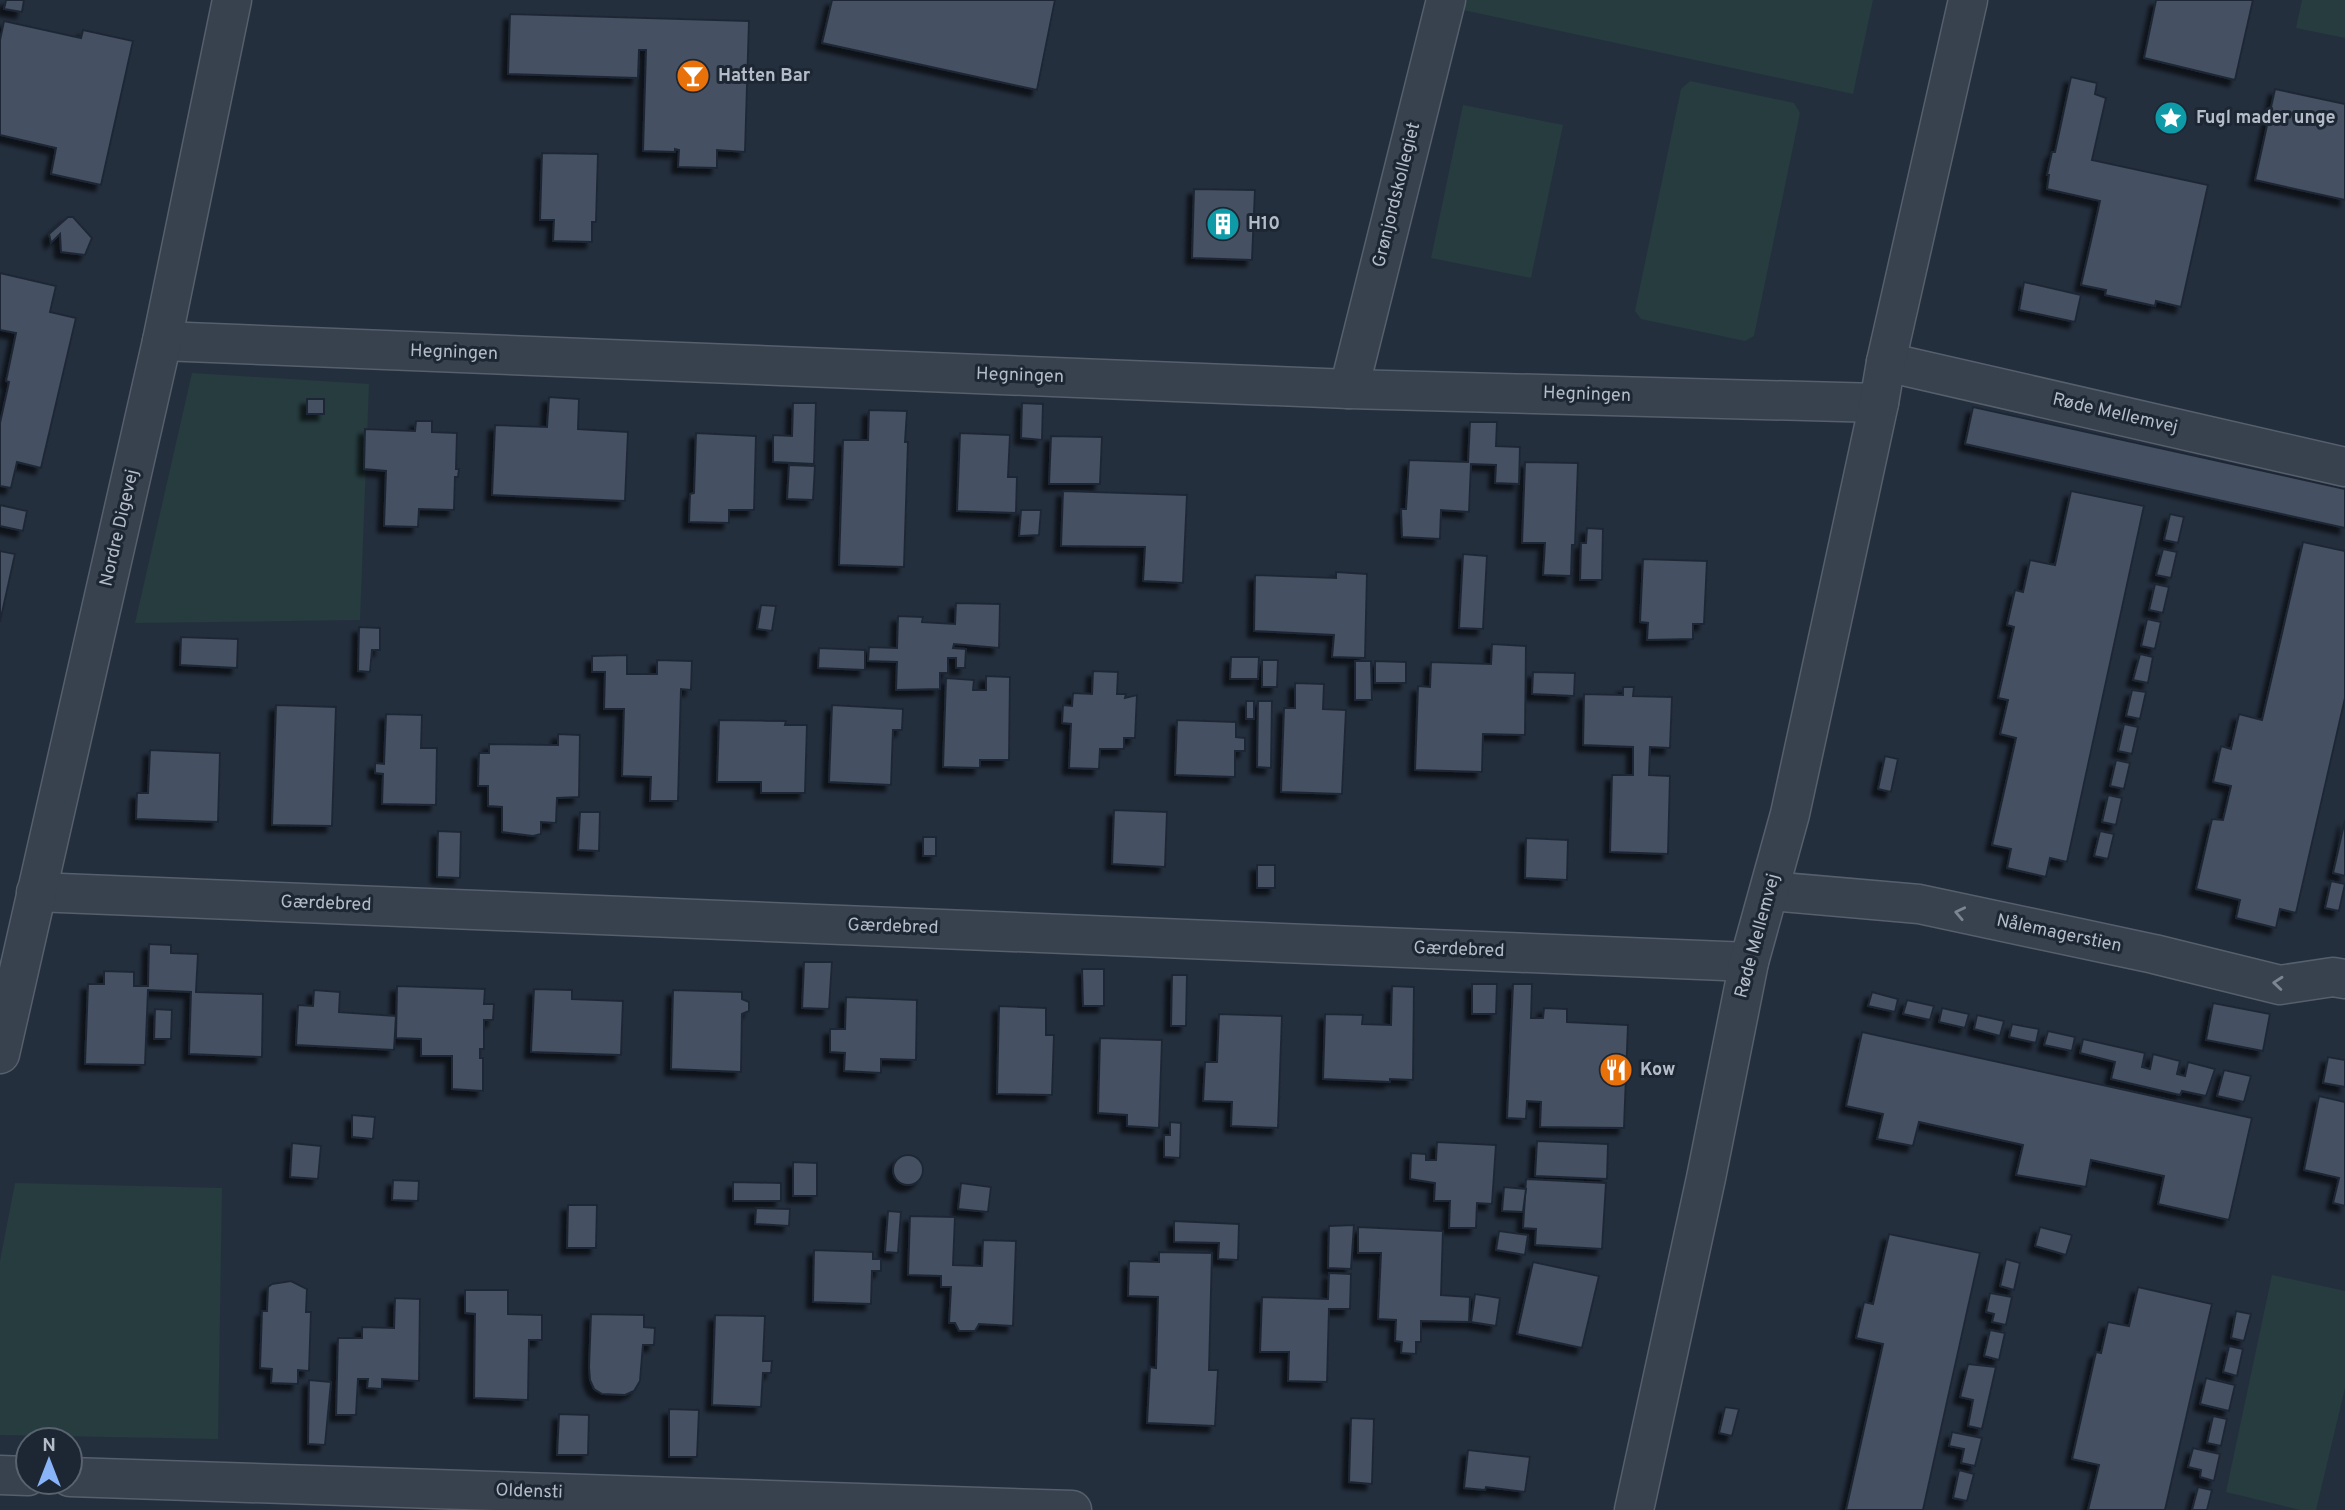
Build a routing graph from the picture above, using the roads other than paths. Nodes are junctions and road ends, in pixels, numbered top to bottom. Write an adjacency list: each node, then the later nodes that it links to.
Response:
1 (232, 0): 4 (street, Nordre Digevej)
2 (1446, 0): 6 (street, Grønjordskollegiet)
3 (1969, 0): 5 (street, Røde Mellemvej)
4 (162, 341): 6 (street, Hegningen); 10 (street, Nordre Digevej)
5 (1886, 362): 7 (street, Røde Mellemvej); 8 (street, Røde Mellemvej)
6 (1349, 389): 7 (street, Hegningen)
7 (1879, 403): 9 (street, Røde Mellemvej)
8 (2345, 467)
9 (1770, 891): 11 (street, Røde Mellemvej); 12 (street, Nålemagerstien, one-way to 9)
10 (36, 892): 11 (street, Gærdebred); 13 (street, Nordre Digevej)
11 (1749, 962): 17 (street, Røde Mellemvej)
12 (2345, 979)
13 (0, 1054)
14 (84, 1478): 15 (street, Oldensti)
15 (462, 1500): 16 (street, Oldensti)
16 (1050, 1510)
17 (1634, 1510)

